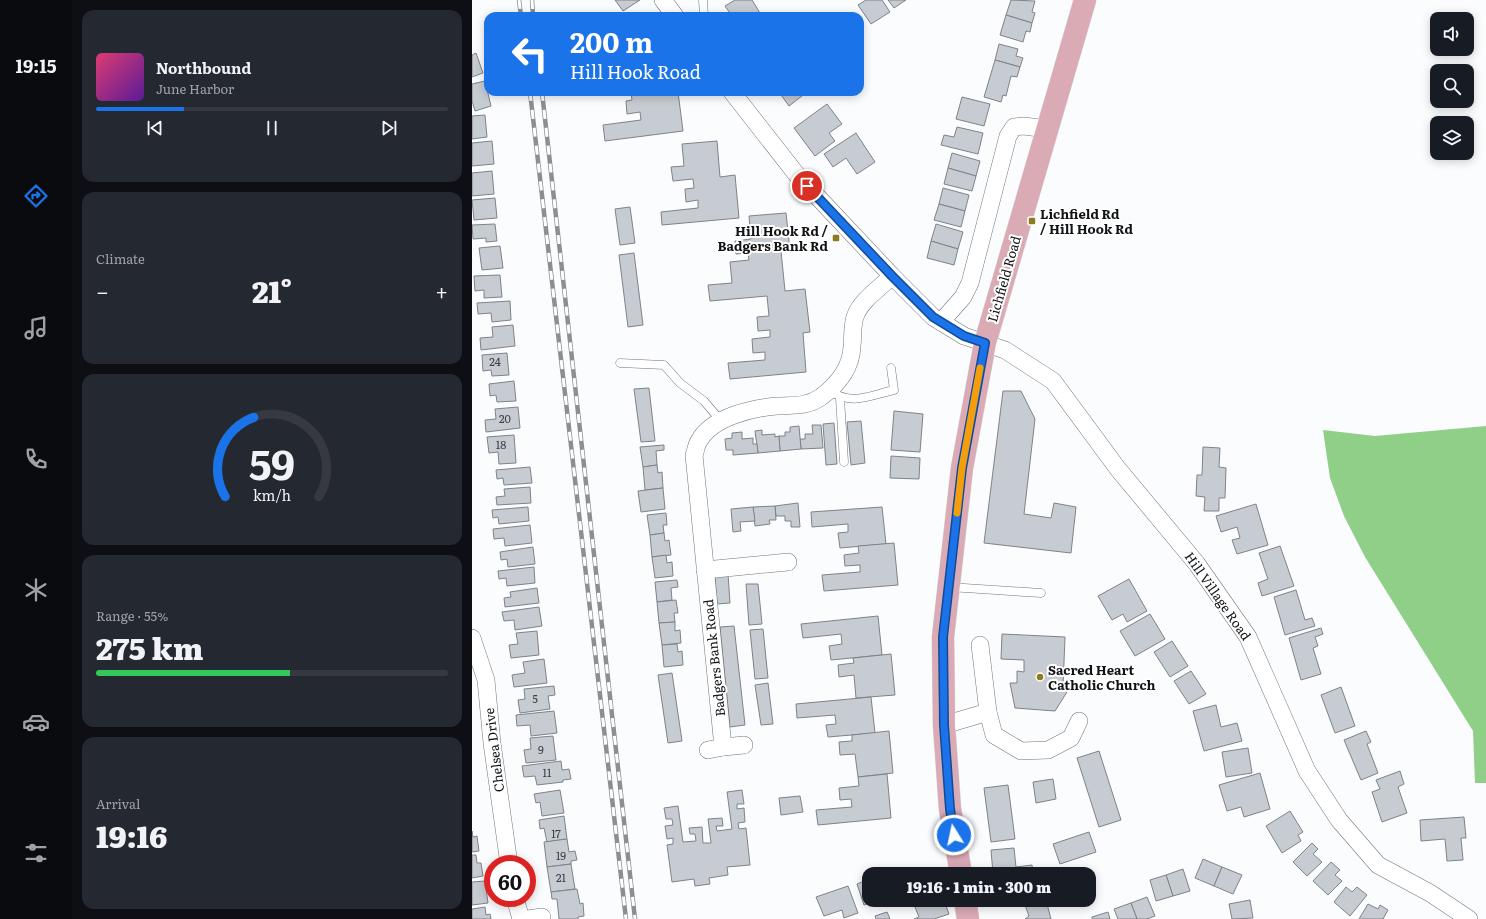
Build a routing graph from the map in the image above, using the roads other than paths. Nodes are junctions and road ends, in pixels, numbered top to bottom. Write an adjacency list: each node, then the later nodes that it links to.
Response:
1 (663, 0): 4 (street)
2 (703, 0): 5 (lane)
3 (1085, 0): 7 (main road, Lichfield Road)
4 (671, 12)
5 (704, 12)
6 (735, 96): 8 (street, Hill Village Road)
7 (1047, 129): 9 (street); 10 (main road, Lichfield Road)
8 (892, 276): 9 (street, Hill Village Road); 13 (street, Badgers Bank Road)
9 (941, 322): 10 (street, Hill Village Road)
10 (985, 343): 18 (main road, Lichfield Road); 30 (street, Hill Village Road)
11 (620, 363): 14 (lane)
12 (891, 368): 13 (lane)
13 (834, 394): 14 (street, Badgers Bank Road); 15 (lane)
14 (721, 421): 17 (street, Badgers Bank Road)
15 (844, 462)
16 (788, 562): 17 (street)
17 (705, 570): 25 (street, Badgers Bank Road)
18 (948, 586): 19 (lane); 24 (main road, Lichfield Road)
19 (1041, 593)
20 (472, 638): 26 (street, Chelsea Drive)
21 (980, 645): 22 (street)
22 (988, 712): 23 (street); 24 (street)
23 (1079, 721)
24 (944, 725): 27 (main road, Lichfield Road)
25 (744, 745)
26 (508, 855)
27 (960, 867)
28 (518, 907): 29 (street)
29 (521, 919)
30 (1469, 919)

